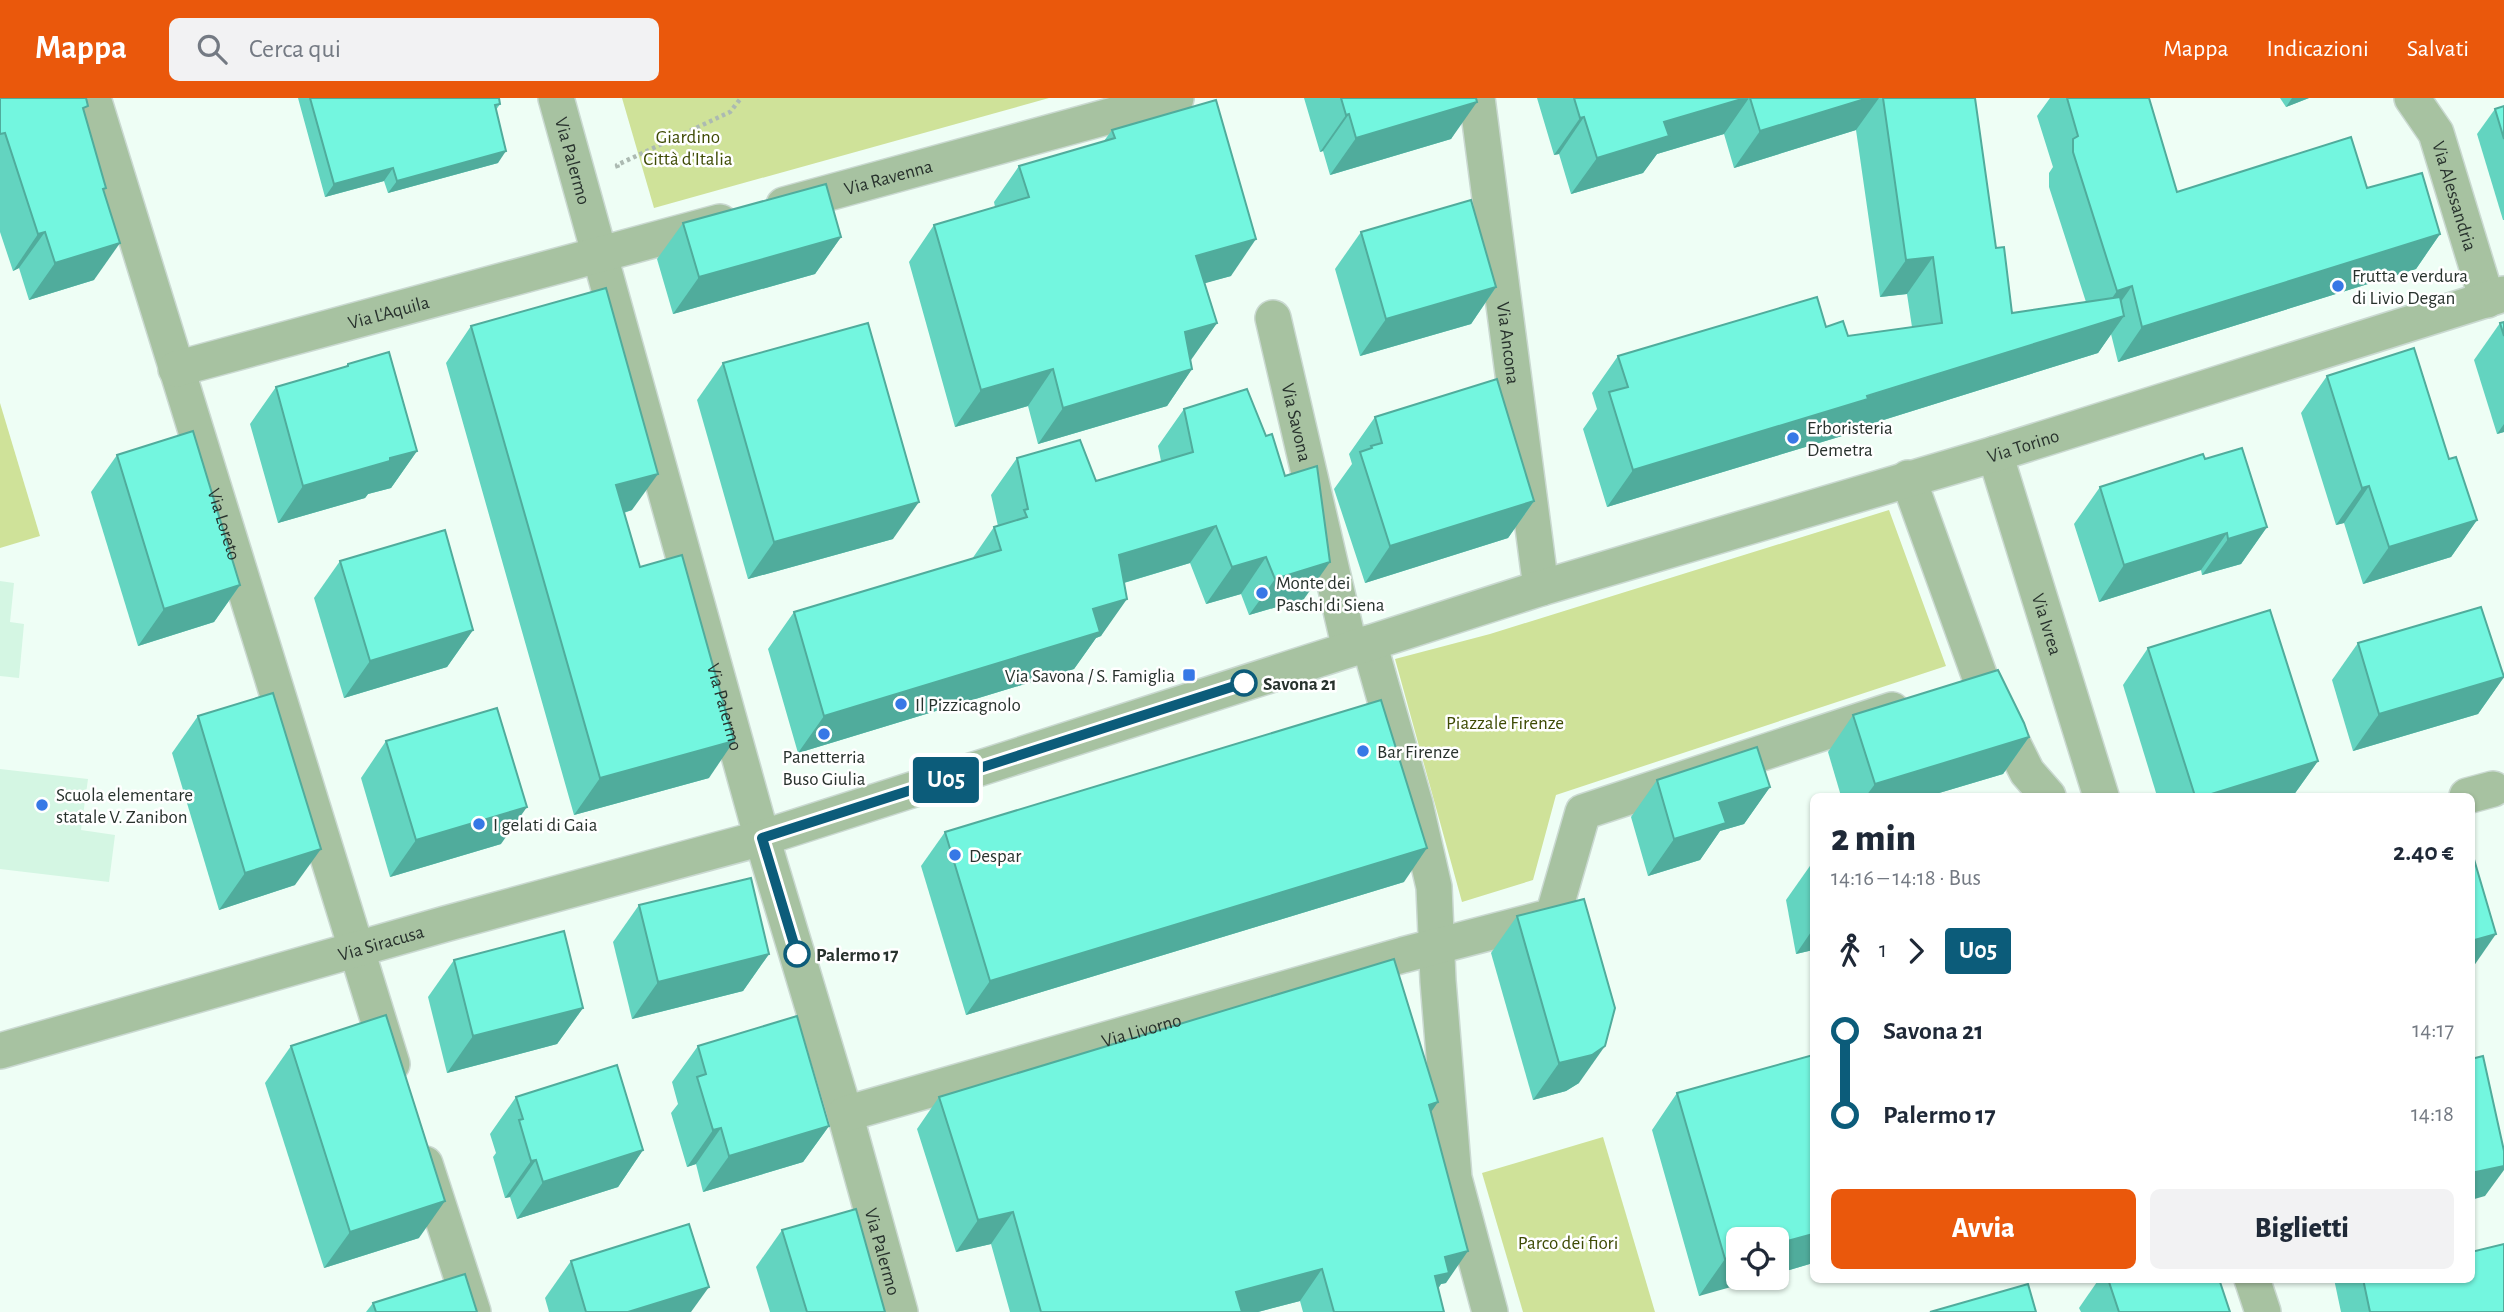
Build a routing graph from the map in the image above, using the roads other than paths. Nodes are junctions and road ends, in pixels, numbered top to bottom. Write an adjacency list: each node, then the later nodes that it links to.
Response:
1 (93, 98): 9 (street, Via Loreto)
2 (556, 98): 6 (street, Via Palermo)
3 (1176, 98): 6 (street, Via Ravenna)
4 (1477, 98): 12 (street, Via Ancona)
5 (2412, 98): 7 (street, Via Alessandria)
6 (600, 254): 9 (street, Via L'Aquila); 17 (street, Via Palermo)
7 (2496, 297): 10 (street, Via Torino)
8 (1273, 318): 13 (street, Via Savona)
9 (176, 369): 19 (street, Via Loreto)
10 (1996, 454): 11 (street, Via Torino); 16 (street, Via Ivrea)
11 (1909, 478): 12 (street, Via Torino); 15 (street)
12 (1541, 588): 13 (street)
13 (1360, 646): 17 (street); 18 (street)
14 (1917, 702): 18 (street)
15 (2045, 793)
16 (2100, 793)
17 (762, 838): 19 (street, Via Siracusa); 22 (street, Via Palermo)
18 (1438, 945): 22 (street, Via Livorno); 27 (street)
19 (356, 950): 20 (street, Via Siracusa); 21 (street, Via Loreto)
20 (0, 1051)
21 (401, 1093)
22 (845, 1114): 26 (street, Via Palermo)
23 (414, 1131): 25 (street)
24 (2253, 1283): 28 (street)
25 (473, 1312)
26 (900, 1312)
27 (1490, 1312)
28 (2263, 1312)

